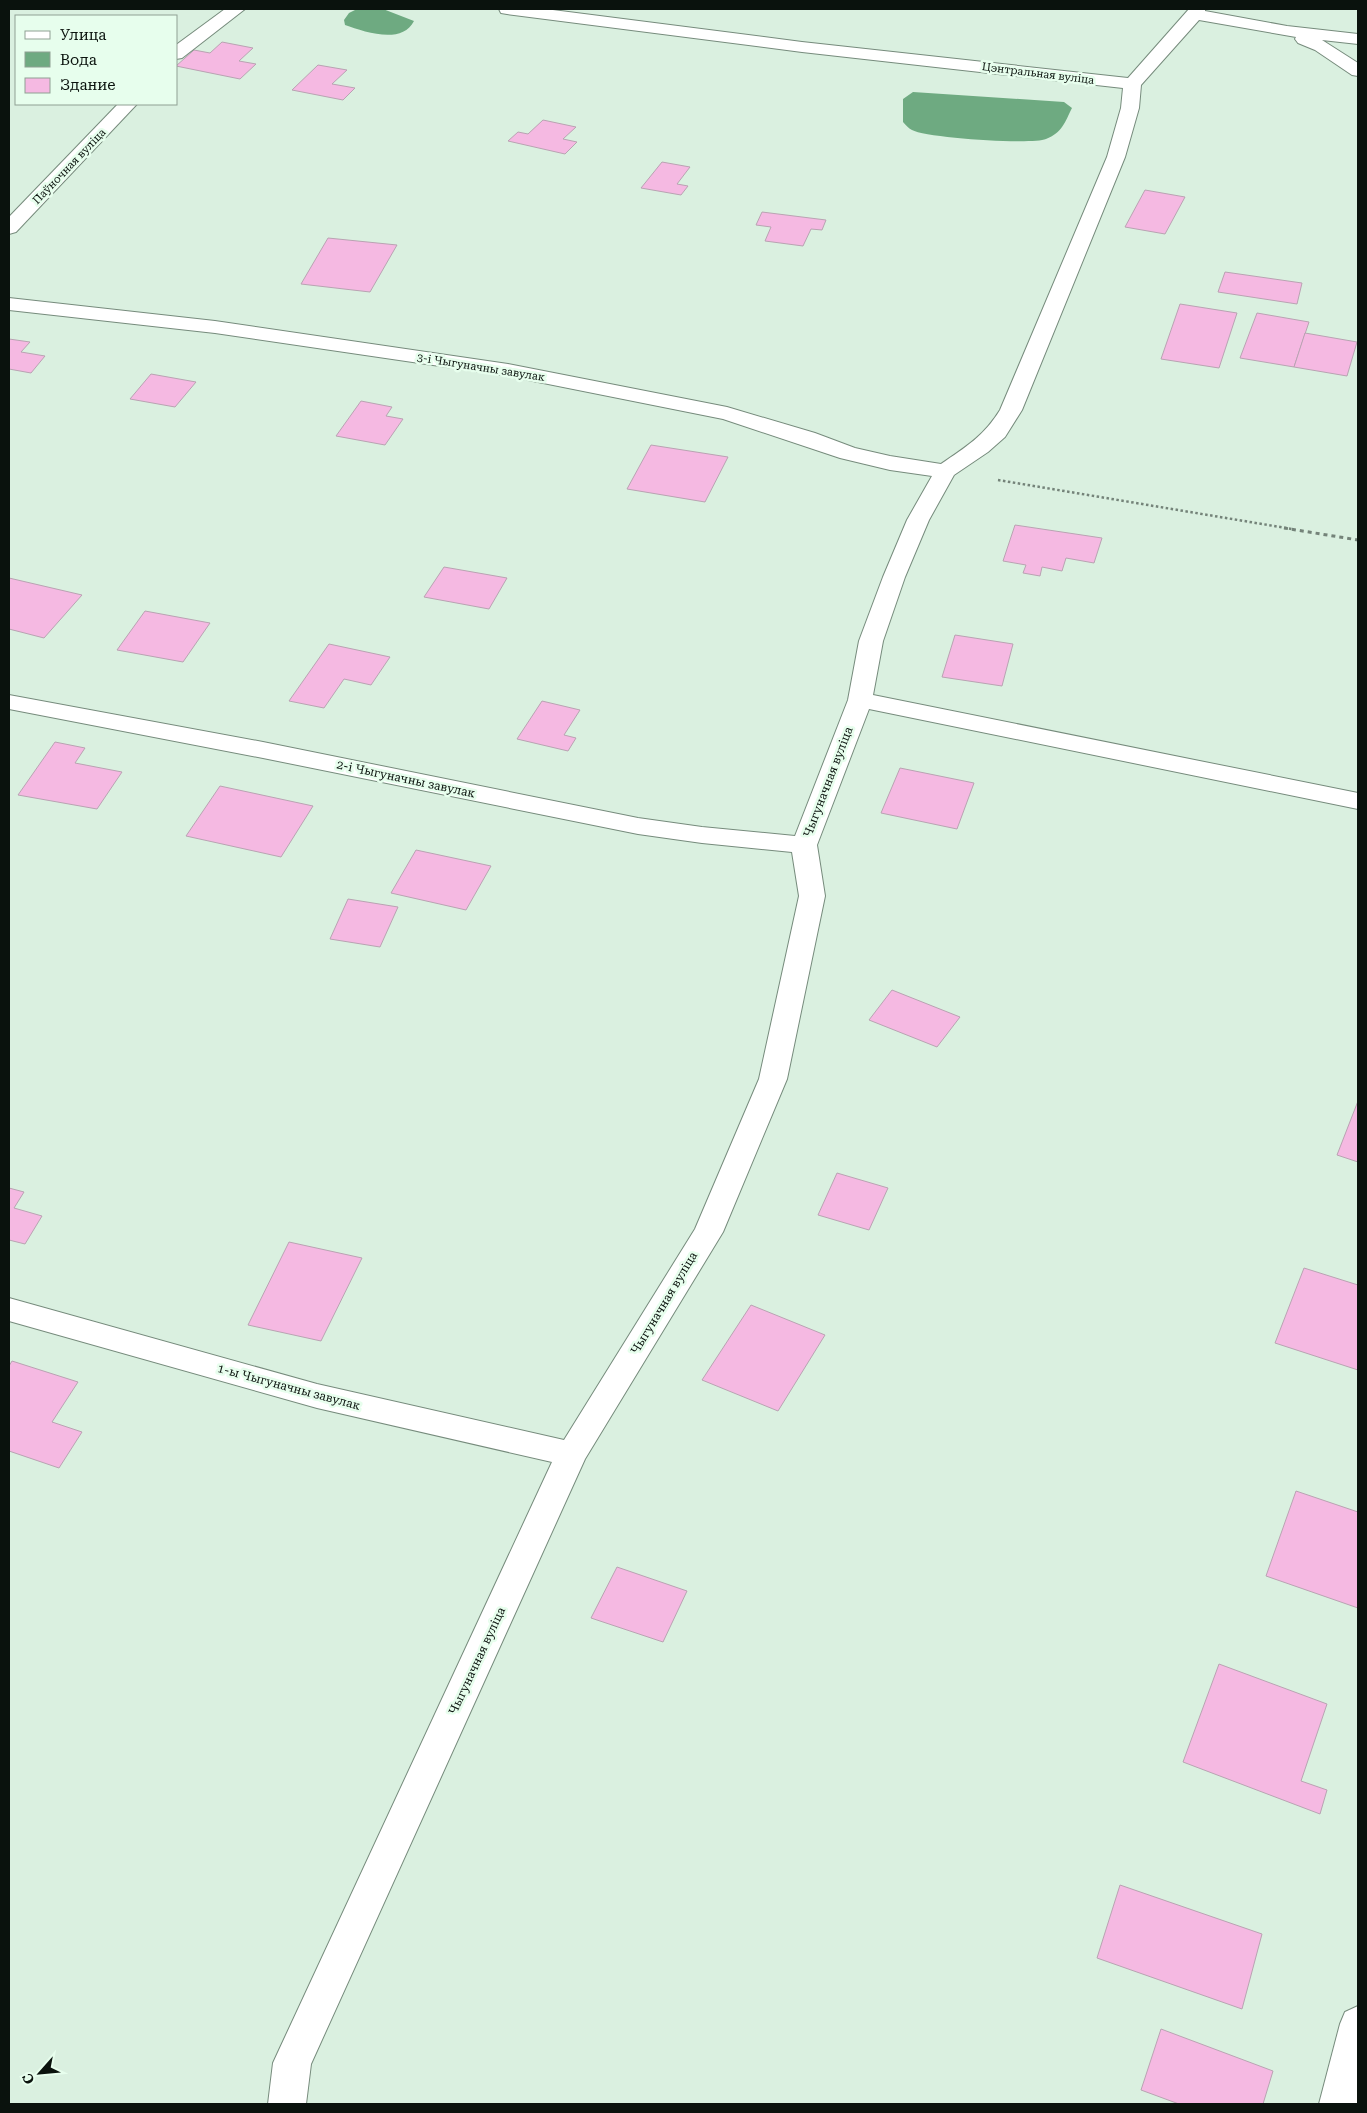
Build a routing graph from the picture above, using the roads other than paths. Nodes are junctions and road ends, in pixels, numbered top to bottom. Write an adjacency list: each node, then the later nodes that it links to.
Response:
1 (236, 9): 6 (street)
2 (507, 9): 8 (street, Цэнтральная вуліца)
3 (1196, 11): 4 (street); 8 (street)
4 (1287, 31): 5 (street); 7 (street)
5 (1358, 39)
6 (178, 52)
7 (1358, 71)
8 (1132, 84): 12 (street)
9 (127, 105): 10 (street, Паўночная вуліца)
10 (9, 228)
11 (9, 304): 12 (street, 3-і Чыгуначны завулак)
12 (945, 472): 13 (street, Чыгуначная вуліца)
13 (860, 700): 15 (street); 16 (street, Чыгуначная вуліца)
14 (9, 702): 16 (street, 2-і Чыгуначны завулак)
15 (1358, 801)
16 (804, 845): 18 (street, Чыгуначная вуліца)
17 (9, 1309): 18 (street, 1-ы Чыгуначны завулак)
18 (572, 1454): 20 (street, Чыгуначная вуліца)
19 (1358, 2024): 21 (street)
20 (287, 2104)
21 (1338, 2104)

